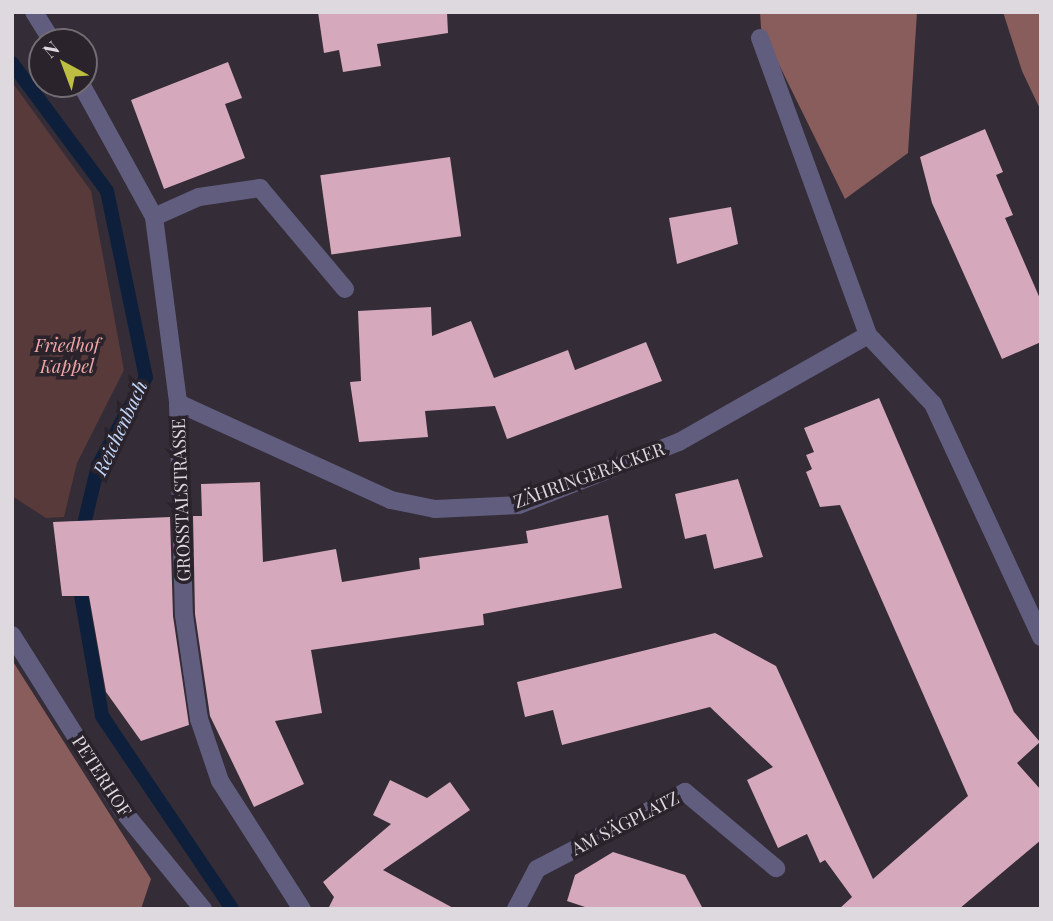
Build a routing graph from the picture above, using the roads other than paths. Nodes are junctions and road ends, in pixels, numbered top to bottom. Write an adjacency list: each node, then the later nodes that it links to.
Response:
1 (34, 12): 2 (street)
2 (44, 28)
3 (760, 38): 7 (street)
4 (89, 98): 5 (street, GROSSTALSTRASSE)
5 (153, 217): 6 (street); 8 (street, GROSSTALSTRASSE)
6 (345, 289)
7 (868, 335): 8 (street, ZÄHRINGERACKER); 10 (street)
8 (178, 403): 13 (street, GROSSTALSTRASSE)
9 (12, 635): 12 (street, PETERHOF)
10 (1041, 637)
11 (776, 869): 14 (street, AM SÄGPLATZ)
12 (203, 909)
13 (302, 909)
14 (516, 909)

